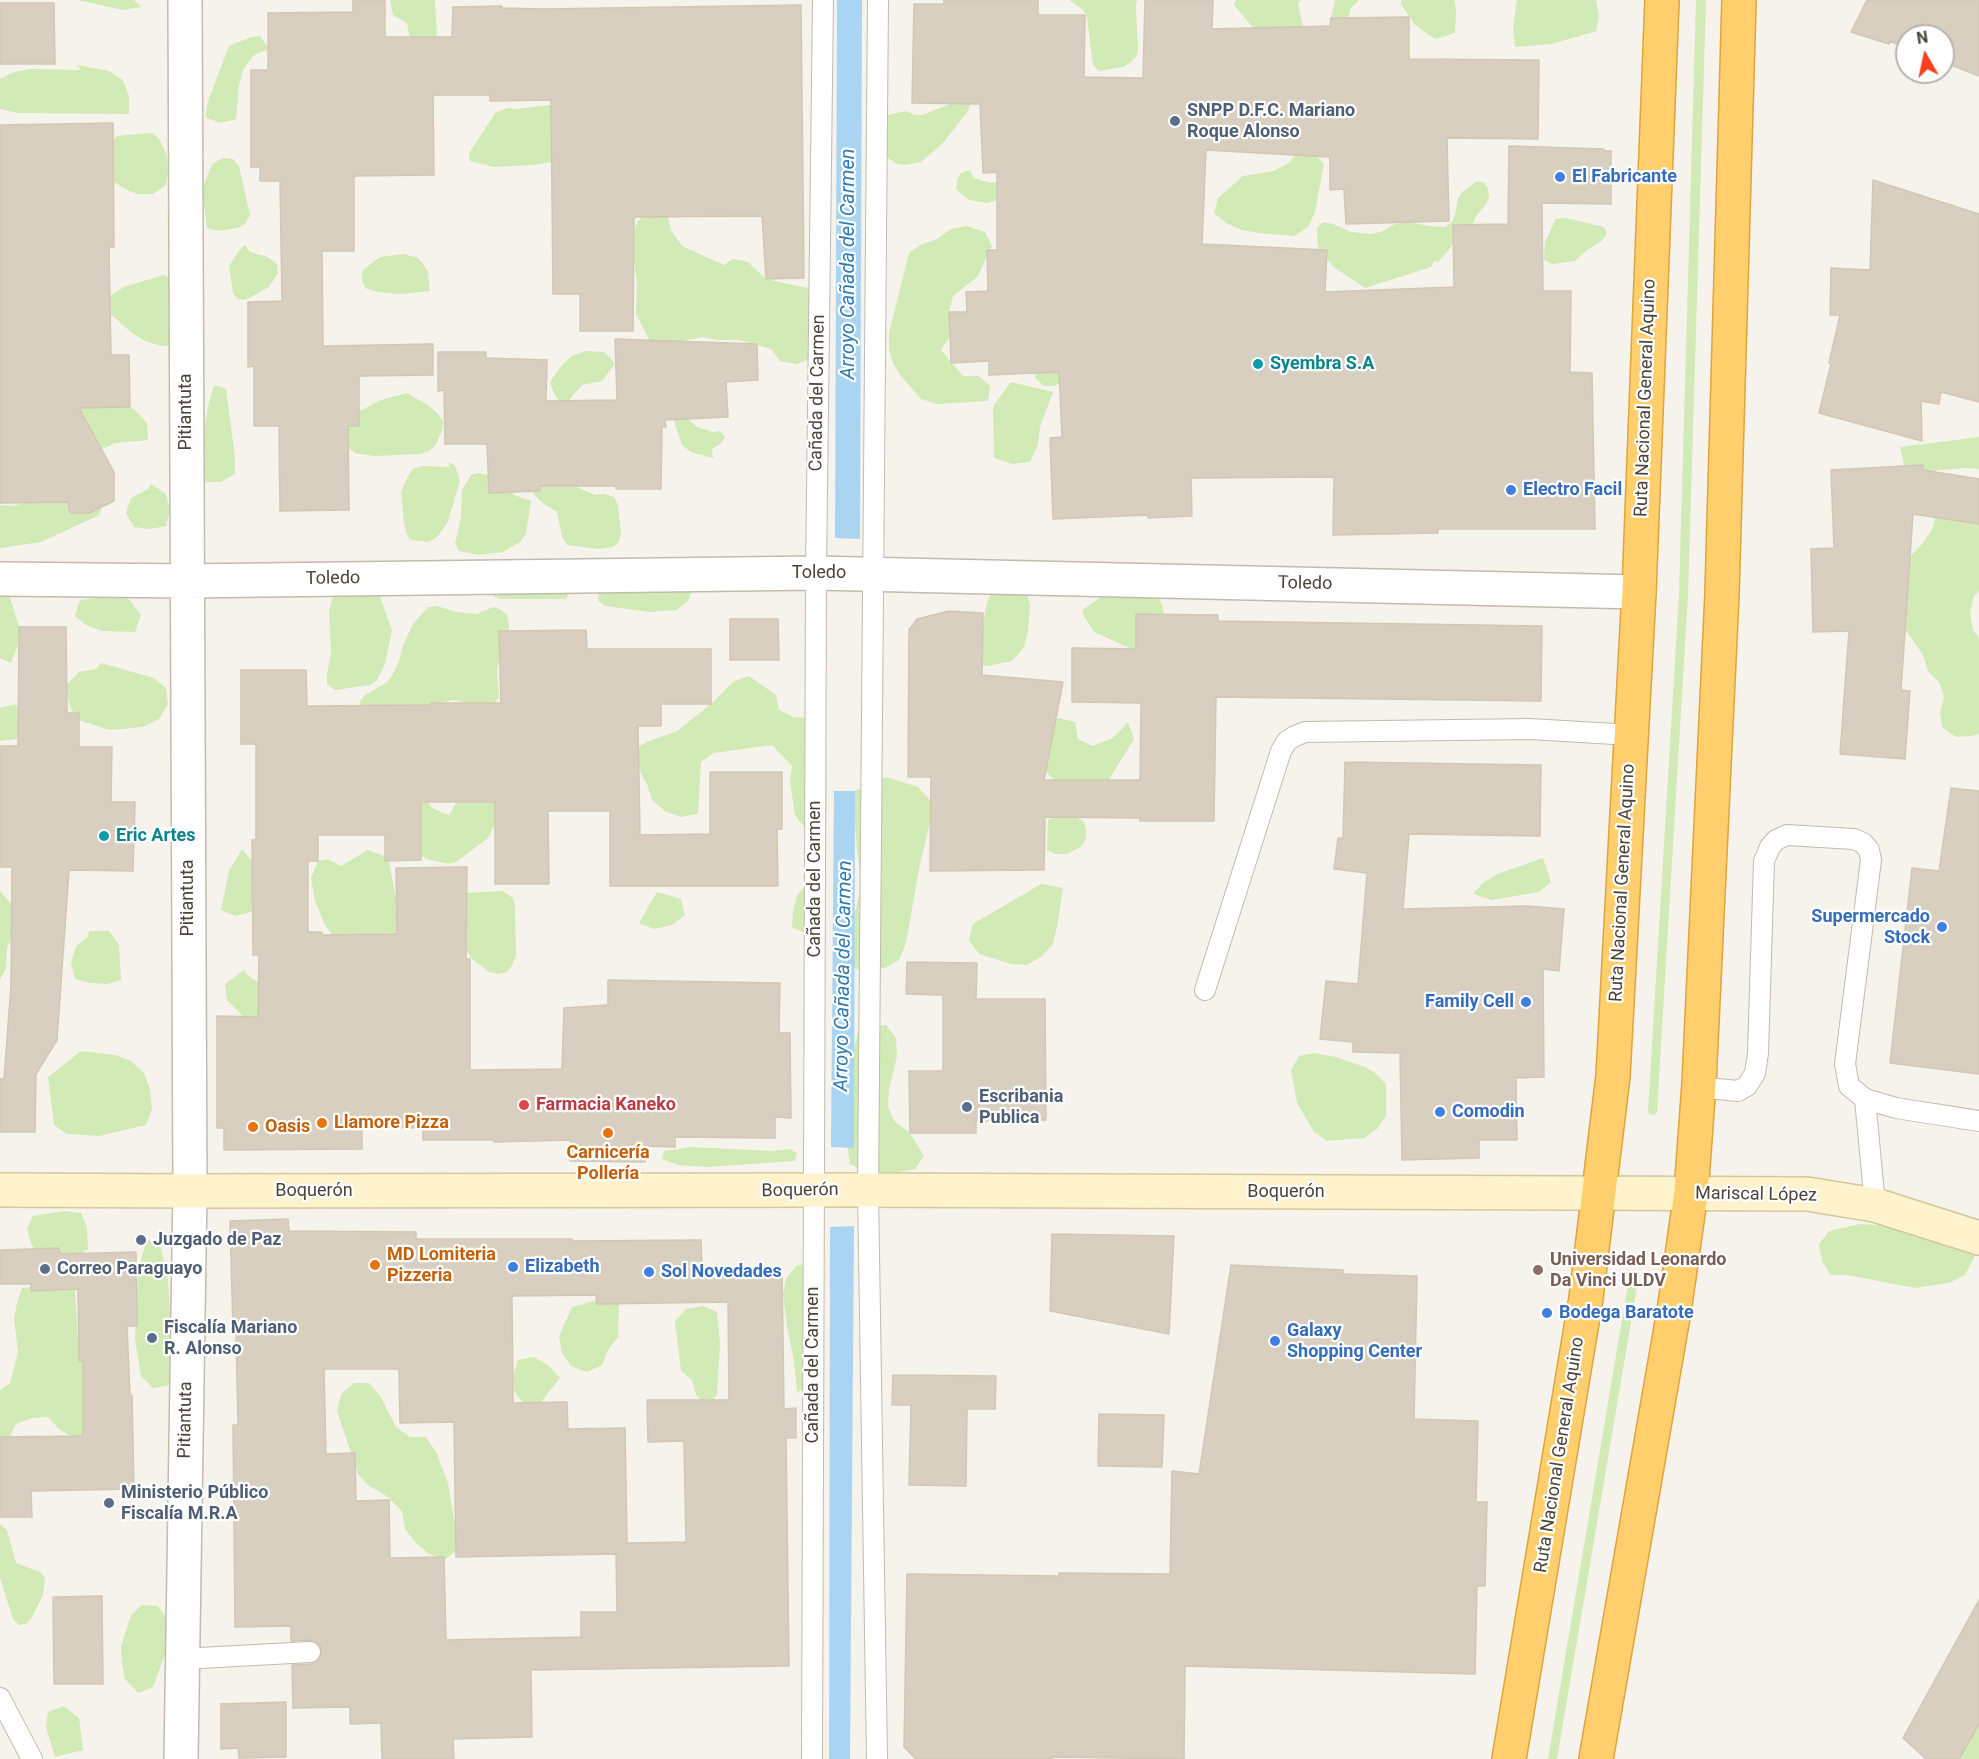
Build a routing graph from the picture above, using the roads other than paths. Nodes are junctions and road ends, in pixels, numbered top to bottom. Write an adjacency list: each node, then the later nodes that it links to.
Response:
1 (185, 0): 9 (street, Pitiantuta)
2 (823, 0): 6 (lane, Cañada del Carmen)
3 (878, 0): 7 (lane)
4 (1662, 0): 10 (highway, Ruta Nacional General Aquino)
5 (1738, 0): 13 (highway)
6 (816, 573): 7 (street, Toledo); 9 (street, Toledo); 19 (lane, Cañada del Carmen)
7 (873, 573): 10 (street, Toledo); 17 (lane)
8 (0, 579): 9 (street, Toledo)
9 (187, 581): 18 (street, Pitiantuta)
10 (1639, 592): 11 (highway, Ruta Nacional General Aquino)
11 (1631, 735): 12 (lane); 21 (highway, Ruta Nacional General Aquino)
12 (1204, 990)
13 (1698, 1087): 14 (lane); 20 (highway)
14 (1865, 1099): 15 (lane); 22 (lane)
15 (1979, 1121)
16 (0, 1190): 18 (street, Boquerón)
17 (863, 1190): 19 (street, Boquerón); 21 (street, Boquerón); 30 (lane)
18 (190, 1191): 19 (street, Boquerón); 25 (street, Pitiantuta)
19 (817, 1191): 29 (lane, Cañada del Carmen)
20 (1691, 1193): 21 (street, Mariscal López); 22 (street, Mariscal López); 32 (highway)
21 (1599, 1194): 31 (highway, Ruta Nacional General Aquino)
22 (1875, 1205): 23 (street, Mariscal López)
23 (1979, 1238)
24 (310, 1652): 25 (lane)
25 (182, 1659): 28 (street, Pitiantuta)
26 (0, 1698): 27 (lane)
27 (32, 1759)
28 (181, 1759)
29 (812, 1759)
30 (877, 1759)
31 (1509, 1759)
32 (1596, 1759)

